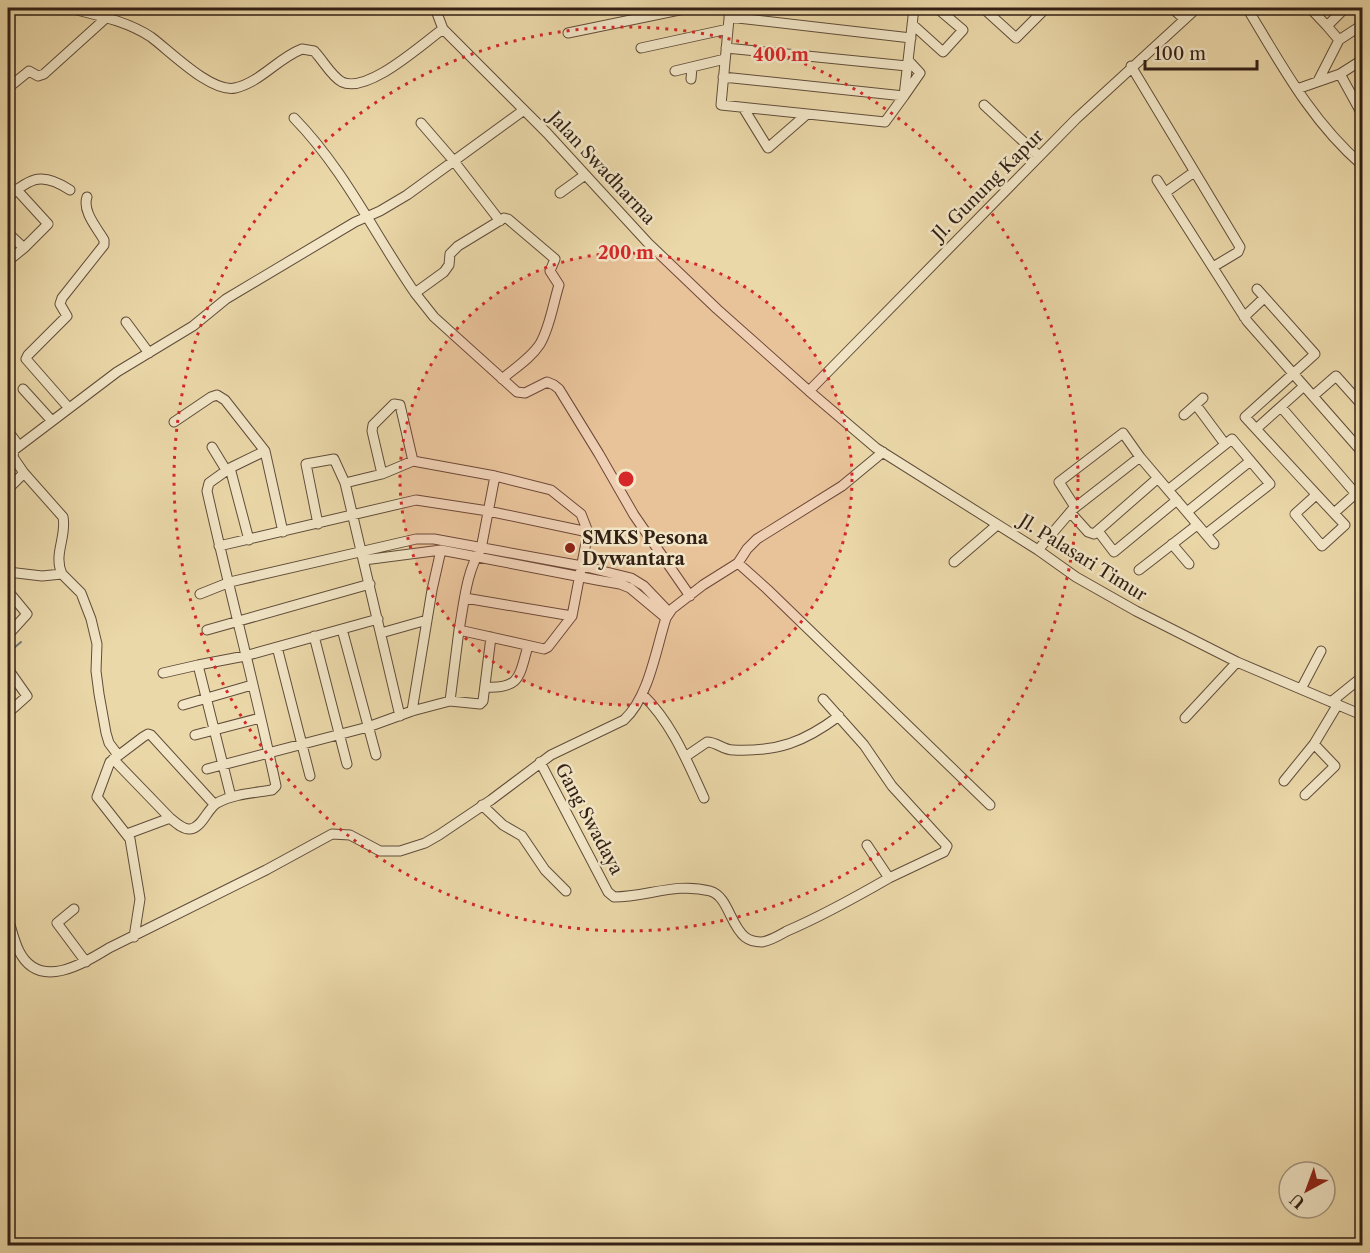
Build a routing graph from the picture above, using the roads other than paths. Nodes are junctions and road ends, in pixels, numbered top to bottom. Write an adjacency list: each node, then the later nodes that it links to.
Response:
1 (69, 8): 16 (street)
2 (435, 8): 21 (street, Jalan Swadharma)
3 (689, 8): 23 (street)
4 (914, 8): 18 (street)
5 (937, 8): 18 (street)
6 (983, 8): 15 (street)
7 (1002, 8): 15 (street)
8 (1046, 8): 15 (street)
9 (1172, 8): 17 (street)
10 (1197, 8): 17 (street, Jl. Gunung Kapur)
11 (1247, 8): 39 (street)
12 (1310, 8): 20 (street)
13 (1345, 8): 20 (street)
14 (730, 12): 22 (street); 24 (street)
15 (993, 16)
16 (106, 18): 21 (street); 38 (street)
17 (1184, 19): 31 (street, Jl. Gunung Kapur)
18 (912, 24): 24 (street)
19 (1362, 25): 25 (street)
20 (1327, 26): 25 (street)
21 (443, 29): 43 (street, Jalan Swadharma)
22 (728, 29): 26 (street); 27 (street)
23 (568, 33)
24 (911, 38): 30 (street)
25 (1339, 40): 37 (street)
26 (641, 48)
27 (726, 48): 28 (street); 30 (street)
28 (725, 59): 32 (street); 35 (street)
29 (1362, 60): 34 (street)
30 (908, 63): 40 (street)
31 (1131, 66): 48 (street, Jl. Gunung Kapur); 51 (street)
32 (692, 67): 33 (street); 36 (street)
33 (675, 71)
34 (1340, 74): 37 (street); 45 (street)
35 (723, 77): 40 (street); 42 (street)
36 (691, 79)
37 (1318, 81): 39 (street)
38 (8, 88)
39 (1297, 89): 50 (street)
40 (904, 96): 44 (street)
41 (984, 105): 48 (street)
42 (744, 109): 44 (street); 44 (street)
43 (524, 110): 49 (street); 52 (street, Jalan Swadharma)
44 (807, 114)
45 (1362, 114)
46 (294, 118): 60 (street)
47 (421, 123): 49 (street)
48 (1039, 156): 76 (street, Jl. Gunung Kapur)
49 (453, 160): 60 (street); 61 (street)
50 (1362, 165)
51 (1194, 172): 56 (street); 65 (street)
52 (585, 175): 57 (street); 76 (street, Jalan Swadharma)
53 (1157, 180): 56 (street)
54 (16, 189): 55 (street); 58 (street); 63 (street)
55 (70, 190)
56 (1166, 192): 65 (street)
57 (560, 193)
58 (8, 197)
59 (87, 197): 79 (street)
60 (368, 217): 67 (street); 71 (street)
61 (500, 221): 67 (street); 73 (street)
62 (8, 233): 63 (street)
63 (24, 248): 64 (street)
64 (8, 261)
65 (1213, 267): 69 (street)
66 (1257, 289): 68 (street)
67 (415, 293): 73 (street)
68 (1264, 298): 69 (street); 72 (street)
69 (1244, 317): 72 (street)
70 (126, 322): 71 (street)
71 (149, 353): 79 (street)
72 (1293, 374): 74 (street); 84 (street)
73 (502, 379): 137 (street)
74 (1304, 386): 77 (street); 80 (street)
75 (23, 389): 82 (street)
76 (808, 391): 90 (street, Jl. Palasari Timur)
77 (1313, 396): 78 (street); 91 (street)
78 (1362, 405)
79 (68, 407): 82 (street)
80 (1281, 407): 84 (street); 103 (street)
81 (1184, 415): 86 (street)
82 (52, 421): 87 (street)
83 (174, 423): 89 (street)
84 (1256, 429): 104 (street)
85 (8, 431): 87 (street)
86 (1225, 444): 94 (street); 102 (street)
87 (18, 446): 96 (street)
88 (212, 447): 95 (street)
89 (265, 451): 95 (street); 115 (street)
90 (883, 452): 112 (street, Jl. Palasari Timur); 127 (street)
91 (1362, 452)
92 (1140, 457): 99 (street); 106 (street); 106 (street)
93 (413, 461): 97 (street); 97 (street); 98 (street)
94 (1250, 462): 108 (street); 117 (street)
95 (228, 469): 118 (street); 121 (street)
96 (24, 473): 101 (street); 132 (street)
97 (382, 474): 100 (street)
98 (495, 476): 107 (street); 116 (street)
99 (1158, 478): 102 (street); 114 (street)
100 (345, 483): 110 (street); 111 (street)
101 (8, 489)
102 (1168, 490): 105 (street)
103 (1359, 491): 109 (street)
104 (1316, 495): 109 (street); 109 (street)
105 (1177, 500): 108 (street); 114 (street)
106 (1072, 509): 114 (street); 123 (street)
107 (488, 511): 110 (street); 116 (street); 124 (street)
108 (1187, 512): 113 (street)
109 (1334, 513)
110 (353, 516): 111 (street); 125 (street)
111 (318, 524): 115 (street)
112 (997, 525): 123 (street, Jl. Palasari Timur); 126 (street)
113 (1197, 525): 117 (street); 119 (street)
114 (1098, 531)
115 (283, 532): 118 (street)
116 (588, 532): 130 (street)
117 (1206, 534): 120 (street)
118 (249, 540): 121 (street)
119 (1172, 544): 128 (street); 129 (street)
120 (1214, 544)
121 (219, 546): 133 (street)
122 (441, 550): 124 (street); 125 (street); 142 (street)
123 (1038, 550): 155 (street, Jl. Palasari Timur)
124 (478, 553): 125 (street); 130 (street); 138 (street)
125 (363, 555): 133 (street); 134 (street)
126 (954, 562)
127 (738, 563): 137 (street); 197 (street)
128 (1189, 564)
129 (1140, 570)
130 (581, 571): 139 (street); 140 (street)
131 (8, 572): 132 (street)
132 (62, 574): 184 (street)
133 (230, 582): 136 (street); 143 (street)
134 (370, 584): 141 (street); 143 (street)
135 (8, 591): 148 (street)
136 (200, 594)
137 (690, 596): 139 (street)
138 (465, 598): 140 (street); 146 (street)
139 (668, 615): 163 (street)
140 (572, 616): 151 (street)
141 (378, 619): 144 (street); 147 (street)
142 (427, 620): 147 (street); 169 (street)
143 (237, 622): 145 (street); 154 (street)
144 (342, 629): 149 (street); 176 (street)
145 (207, 630)
146 (459, 630): 150 (street); 166 (street)
147 (381, 633): 172 (street)
148 (8, 635)
149 (314, 636): 152 (street); 179 (street)
150 (491, 637): 151 (street); 161 (street)
151 (528, 646): 161 (street)
152 (277, 647): 154 (street); 180 (street)
153 (1322, 651): 162 (street)
154 (245, 656): 156 (street); 160 (street)
155 (1237, 662): 162 (street, Jl. Palasari Timur); 175 (street)
156 (198, 665): 158 (street); 164 (street)
157 (8, 669): 170 (street)
158 (163, 673)
159 (1362, 677): 167 (street)
160 (252, 685): 164 (street); 174 (street)
161 (484, 687): 166 (street)
162 (1301, 689): 167 (street, Jl. Palasari Timur)
163 (642, 694): 185 (street); 186 (street)
164 (206, 698): 168 (street); 177 (street)
165 (824, 699): 173 (street)
166 (450, 701): 169 (street)
167 (1335, 703): 171 (street, Jl. Palasari Timur); 181 (street)
168 (183, 705)
169 (412, 711): 172 (street)
170 (8, 713)
171 (1362, 715)
172 (400, 716): 176 (street)
173 (839, 716): 185 (street); 201 (street)
174 (260, 718): 177 (street); 182 (street)
175 (1185, 718)
176 (369, 727): 179 (street); 183 (street)
177 (214, 731): 178 (street); 188 (street)
178 (195, 735)
179 (339, 735): 180 (street); 187 (street)
180 (301, 744): 182 (street); 190 (street)
181 (1314, 744): 191 (street); 192 (street)
182 (269, 752): 188 (street); 193 (street)
183 (376, 755)
184 (115, 757): 195 (street); 198 (street); 199 (street)
185 (685, 757): 194 (street)
186 (540, 762): 196 (street); 201 (street, Gang Swadaya)
187 (347, 764)
188 (222, 765): 189 (street); 193 (street)
189 (207, 769)
190 (310, 777)
191 (1284, 781)
192 (1305, 795)
193 (231, 797): 195 (street)
194 (704, 798)
195 (214, 804): 198 (street)
196 (483, 805): 202 (street); 205 (street)
197 (990, 805)
198 (170, 818): 199 (street)
199 (127, 834): 205 (street)
200 (867, 845): 201 (street)
201 (889, 878)
202 (566, 891)
203 (74, 909): 206 (street)
204 (8, 919): 206 (street)
205 (134, 937): 206 (street)
206 (86, 962)

